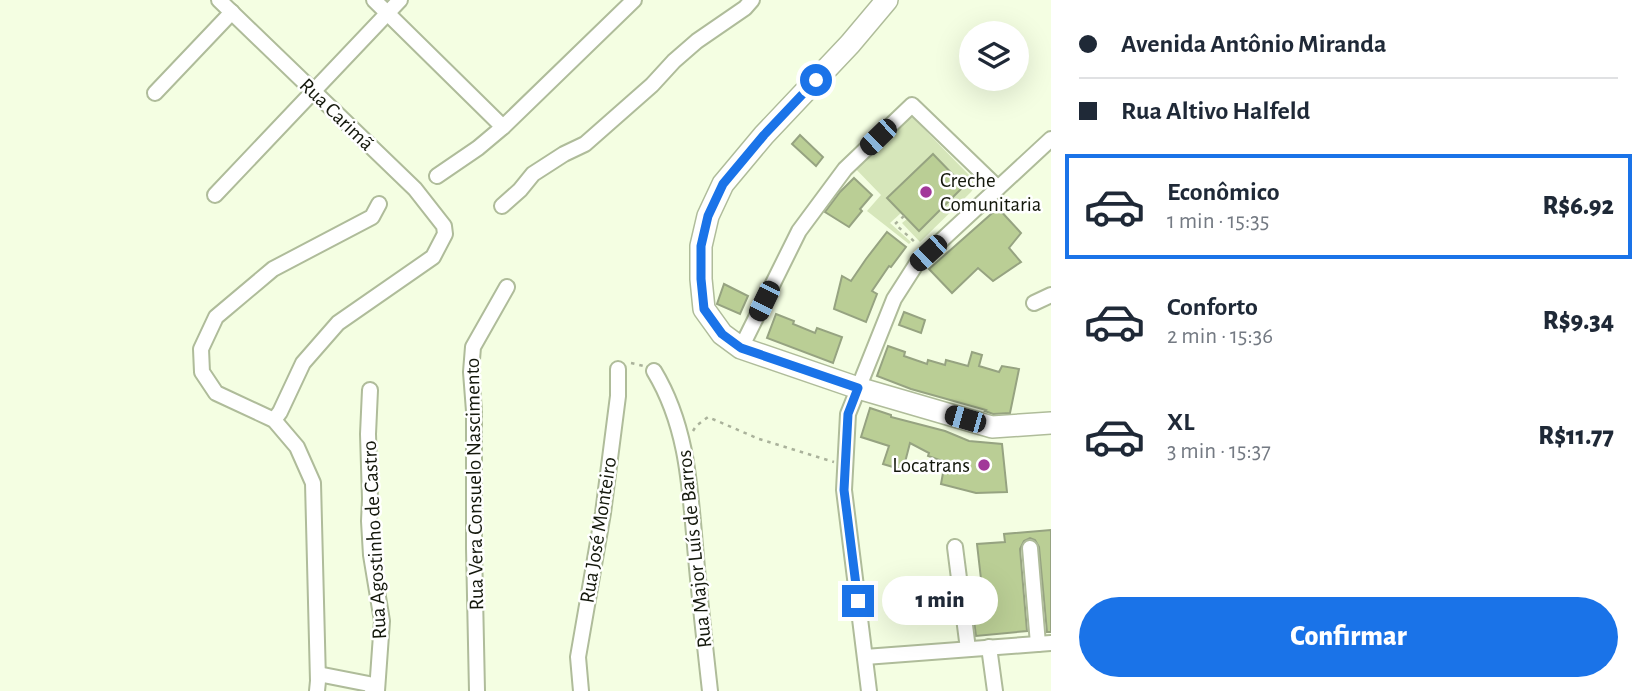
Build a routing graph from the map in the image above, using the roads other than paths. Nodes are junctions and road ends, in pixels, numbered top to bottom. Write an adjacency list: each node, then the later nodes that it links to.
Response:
1 (219, 0): 7 (street, Rua Carimã)
2 (374, 0): 8 (street)
3 (400, 0): 8 (street)
4 (634, 0): 11 (street)
5 (752, 0): 17 (street)
6 (887, 0): 21 (street)
7 (232, 12): 9 (street, Rua Carimã); 10 (street)
8 (387, 13): 9 (street); 11 (street)
9 (313, 91): 15 (street); 26 (street, Rua Carimã)
10 (155, 93)
11 (503, 127): 13 (street)
12 (1051, 139): 14 (street)
13 (437, 176)
14 (998, 188): 21 (street); 24 (street)
15 (215, 195)
16 (379, 204): 26 (street)
17 (502, 206)
18 (507, 287): 37 (street, Rua Vera Consuelo Nascimento)
19 (1051, 295): 20 (street)
20 (1034, 303)
21 (741, 348): 24 (street)
22 (618, 369): 38 (street, Rua José Monteiro)
23 (654, 371): 39 (street, Rua Major Luís de Barros)
24 (858, 388): 27 (street); 33 (street)
25 (370, 390): 36 (street, Rua Agostinho de Castro)
26 (274, 420): 34 (street)
27 (1051, 423)
28 (955, 547): 32 (street)
29 (1030, 548): 30 (street)
30 (1044, 643): 31 (street)
31 (989, 647): 32 (street); 41 (street)
32 (968, 649): 33 (street)
33 (864, 657): 40 (street)
34 (318, 674): 35 (street); 36 (street, Rua Agostinho de Castro)
35 (317, 691)
36 (376, 691)
37 (477, 691)
38 (581, 691)
39 (710, 691)
40 (869, 691)
41 (995, 691)

